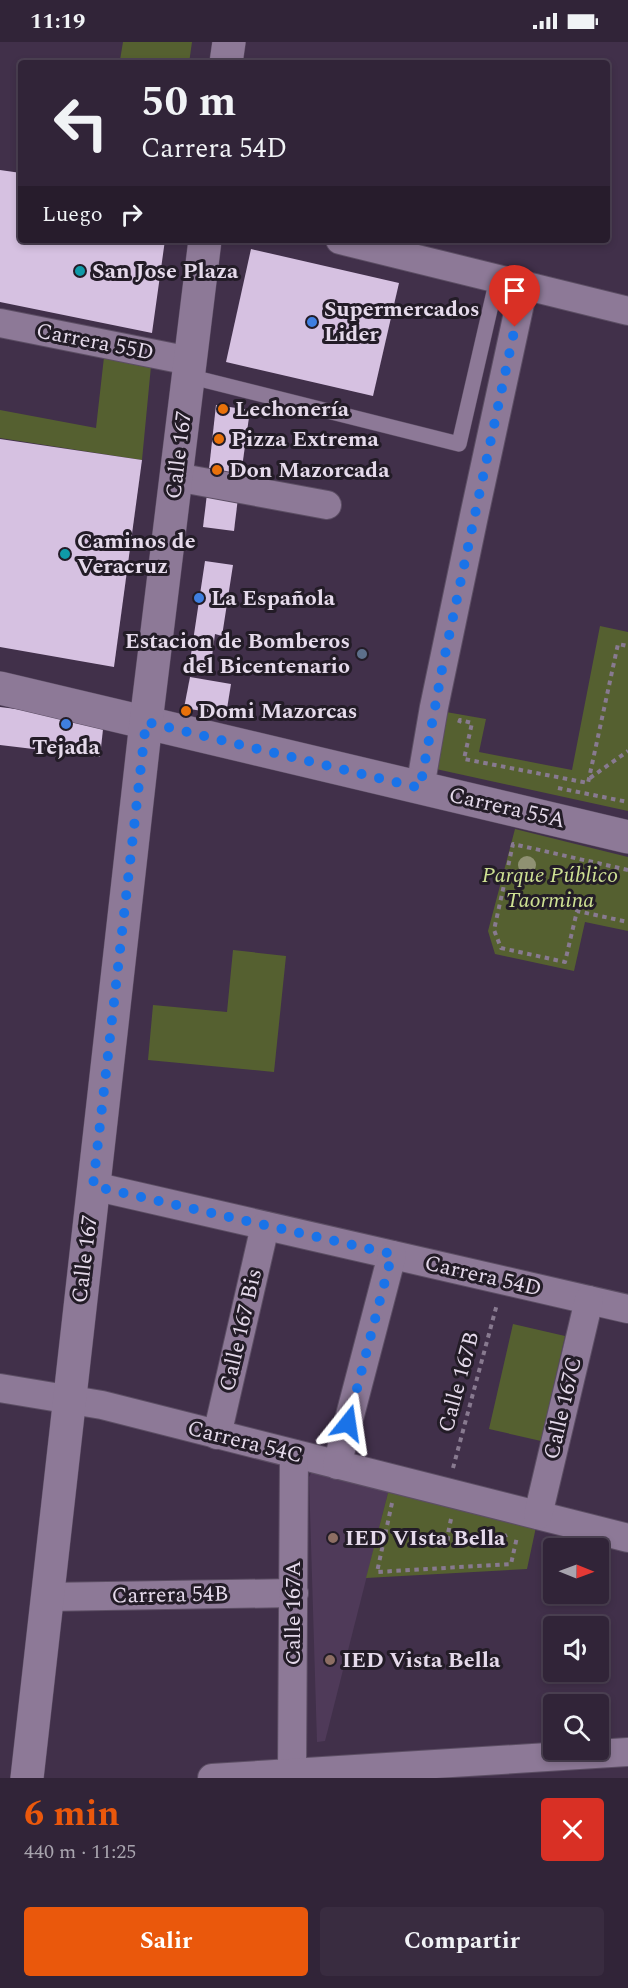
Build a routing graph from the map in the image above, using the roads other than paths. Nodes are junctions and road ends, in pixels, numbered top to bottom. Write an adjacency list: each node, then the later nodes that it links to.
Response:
1 (229, 42): 2 (street)
2 (226, 60)
3 (205, 243): 8 (street, Calle 167)
4 (352, 243): 5 (street)
5 (510, 282): 6 (street); 8 (lane); 13 (street)
6 (628, 311)
7 (0, 323): 8 (street, Carrera 55D)
8 (189, 369): 9 (street, Calle 167)
9 (176, 477): 10 (street); 12 (street, Calle 167)
10 (327, 505)
11 (0, 688): 12 (street, Carrera 55A)
12 (146, 722): 13 (street, Carrera 55A); 15 (street, Calle 167)
13 (420, 788): 14 (street, Carrera 55A)
14 (628, 837)
15 (93, 1186): 16 (street, Carrera 54D); 21 (street, Calle 167)
16 (265, 1226): 17 (street, Carrera 54D); 22 (street, Calle 167 Bis)
17 (392, 1254): 18 (street, Carrera 54D); 24 (street)
18 (589, 1300): 19 (street, Carrera 54D); 25 (street, Calle 167C)
19 (628, 1309)
20 (0, 1388): 21 (street, Carrera 54C)
21 (69, 1398): 22 (street, Carrera 54C); 28 (street, Calle 167)
22 (217, 1435): 23 (street, Carrera 54C)
23 (294, 1454): 24 (street, Carrera 54C); 27 (street, Calle 167A)
24 (337, 1465): 25 (street, Carrera 54C)
25 (528, 1522): 26 (street, Carrera 54C)
26 (628, 1538)
27 (294, 1593): 28 (street, Carrera 54B); 30 (street, Calle 167A)
28 (47, 1597): 31 (street, Calle 167)
29 (628, 1752): 30 (street)
30 (292, 1772): 32 (street)
31 (27, 1778)
32 (212, 1778)

